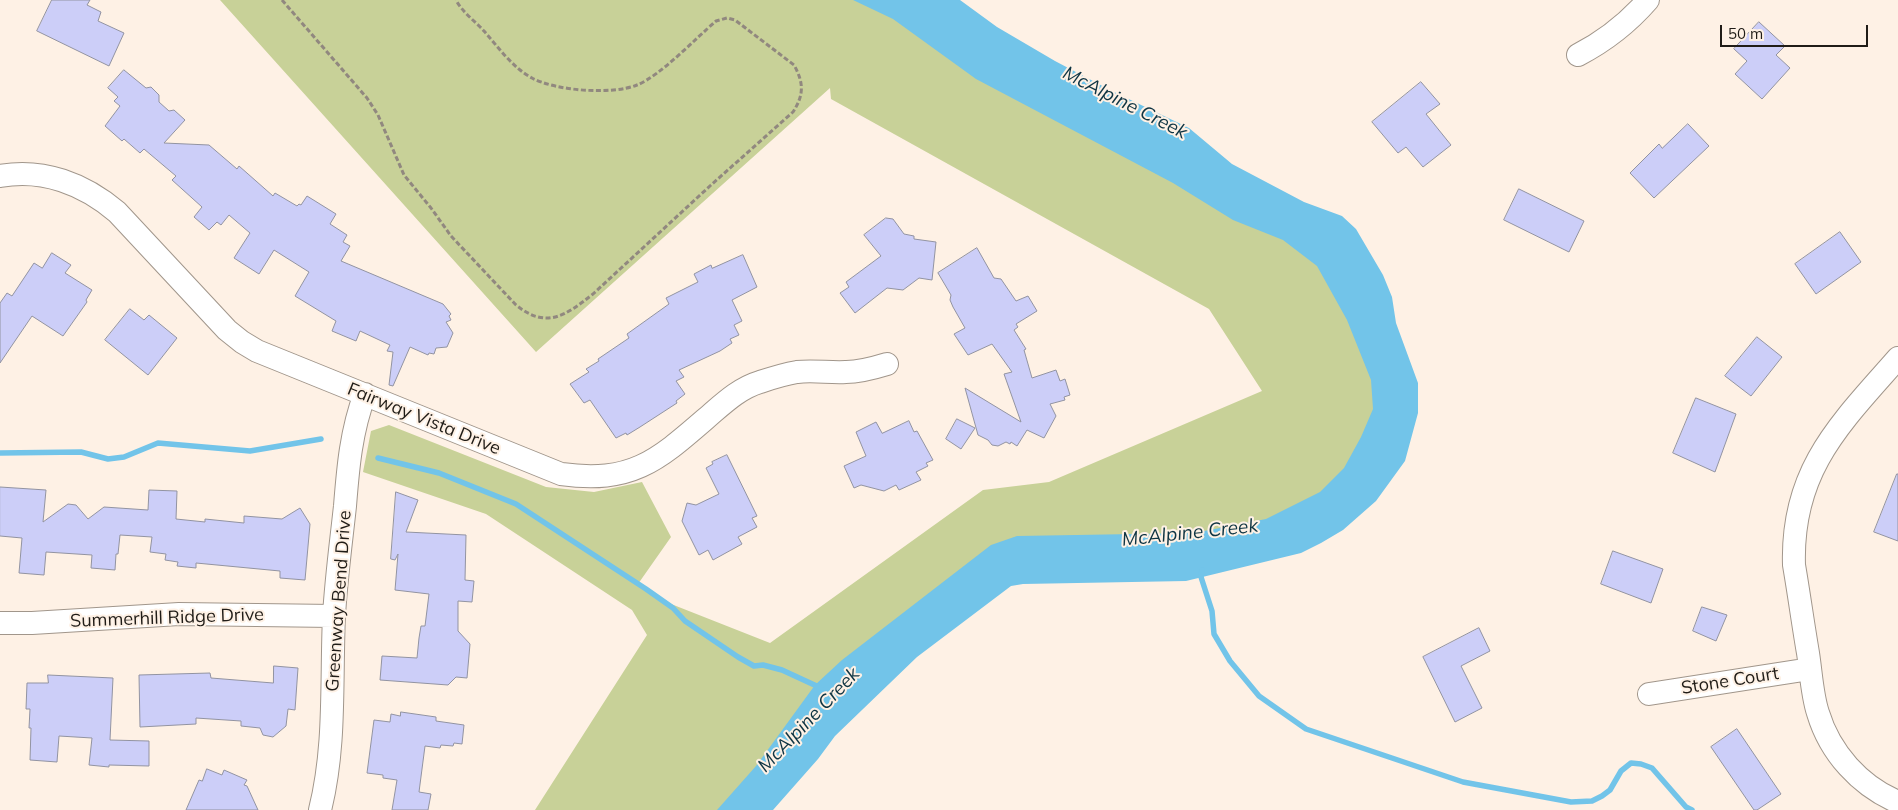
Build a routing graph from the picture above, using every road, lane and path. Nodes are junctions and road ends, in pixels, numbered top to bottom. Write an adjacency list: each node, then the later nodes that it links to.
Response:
1 (282, 0): 2 (path)
2 (456, 0)
3 (1648, 0): 4 (street)
4 (1578, 55)
5 (0, 176): 8 (street, Fairway Vista Drive)
6 (1898, 358): 11 (street)
7 (888, 364): 8 (street, Fairway Vista Drive)
8 (365, 394): 9 (street, Greenway Bend Drive)
9 (334, 616): 10 (street, Summerhill Ridge Drive); 14 (street, Greenway Bend Drive)
10 (0, 623)
11 (1810, 668): 12 (street, Stone Court); 13 (street)
12 (1649, 694)
13 (1898, 802)
14 (320, 810)

